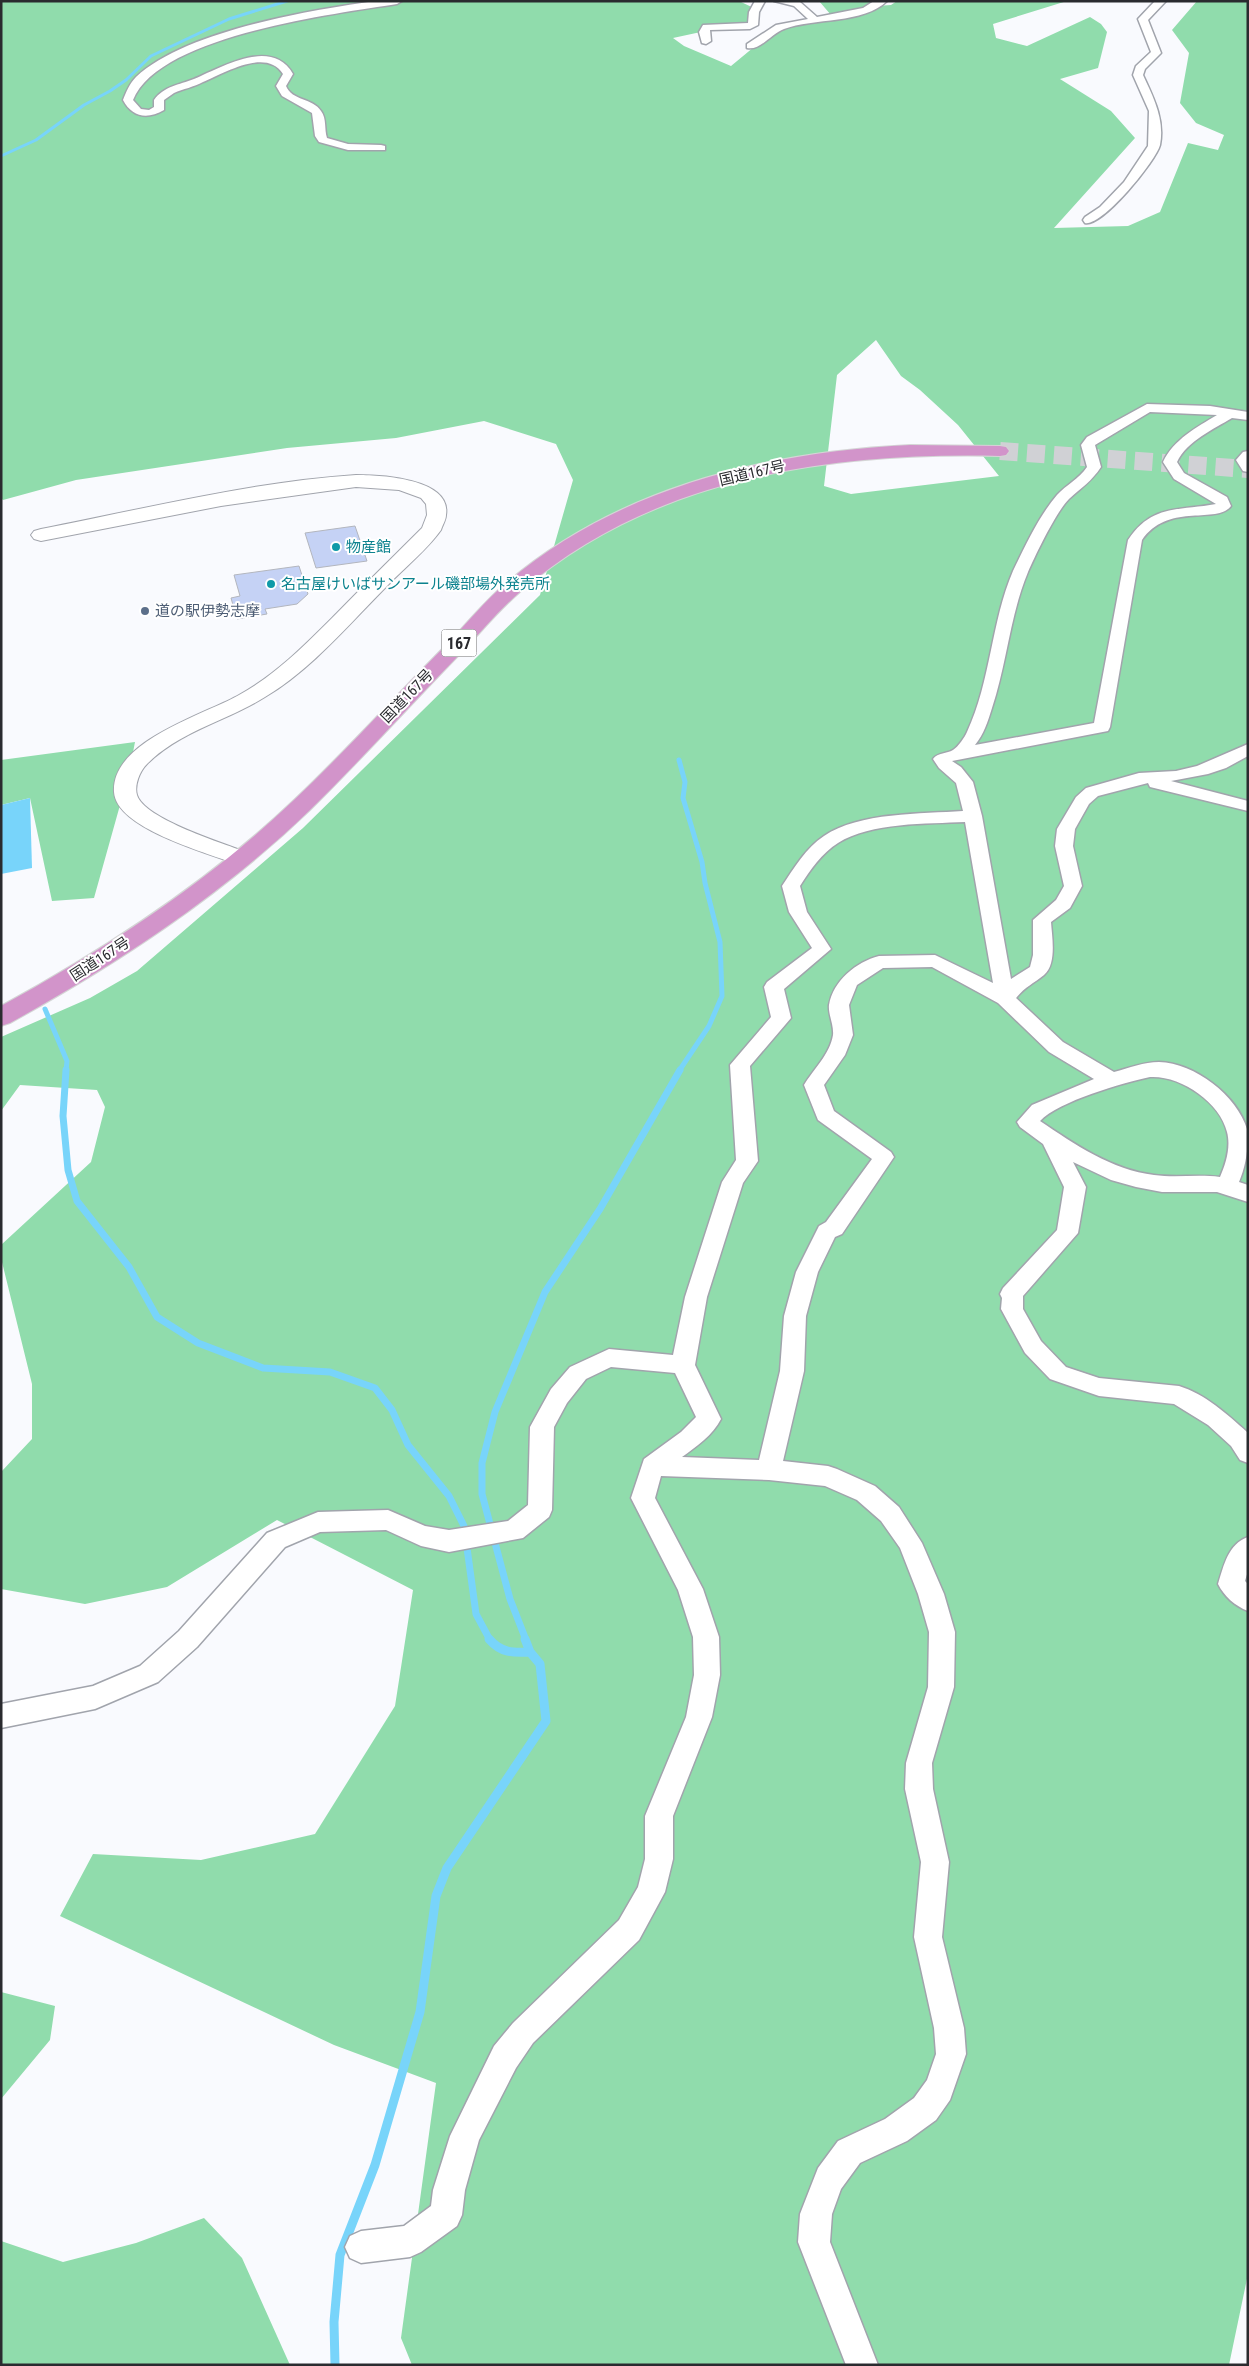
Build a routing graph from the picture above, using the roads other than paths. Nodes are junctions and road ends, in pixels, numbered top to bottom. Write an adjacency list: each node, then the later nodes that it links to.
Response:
1 (397, 1): 9 (street)
2 (760, 1): 7 (street)
3 (779, 1): 6 (street)
4 (882, 1): 6 (street)
5 (1161, 1): 10 (street)
6 (815, 20): 8 (street)
7 (706, 41)
8 (751, 46)
9 (381, 148)
10 (1089, 220)
11 (1230, 413): 12 (street); 18 (street); 18 (street)
12 (1248, 416)
13 (1000, 451): 22 (highway, 国道167号 / 167)
14 (1248, 455): 15 (street)
15 (1248, 468)
16 (41, 535): 22 (street)
17 (1248, 749): 19 (street)
18 (960, 753): 21 (street)
19 (1139, 778): 20 (street); 23 (street)
20 (1248, 806)
21 (973, 816): 23 (street); 29 (street)
22 (241, 858): 24 (highway, 国道167号 / 167)
23 (1005, 998): 25 (street); 32 (street)
24 (1, 1017)
25 (1112, 1080): 26 (street); 27 (street)
26 (1052, 1140): 27 (street); 30 (street)
27 (1226, 1186): 28 (street)
28 (1248, 1194)
29 (683, 1366): 31 (street); 35 (street)
30 (1248, 1454)
31 (652, 1466): 32 (street); 36 (street)
32 (769, 1470): 37 (street)
33 (1248, 1547): 34 (street)
34 (1248, 1600)
35 (1, 1716)
36 (361, 2247)
37 (862, 2365)

